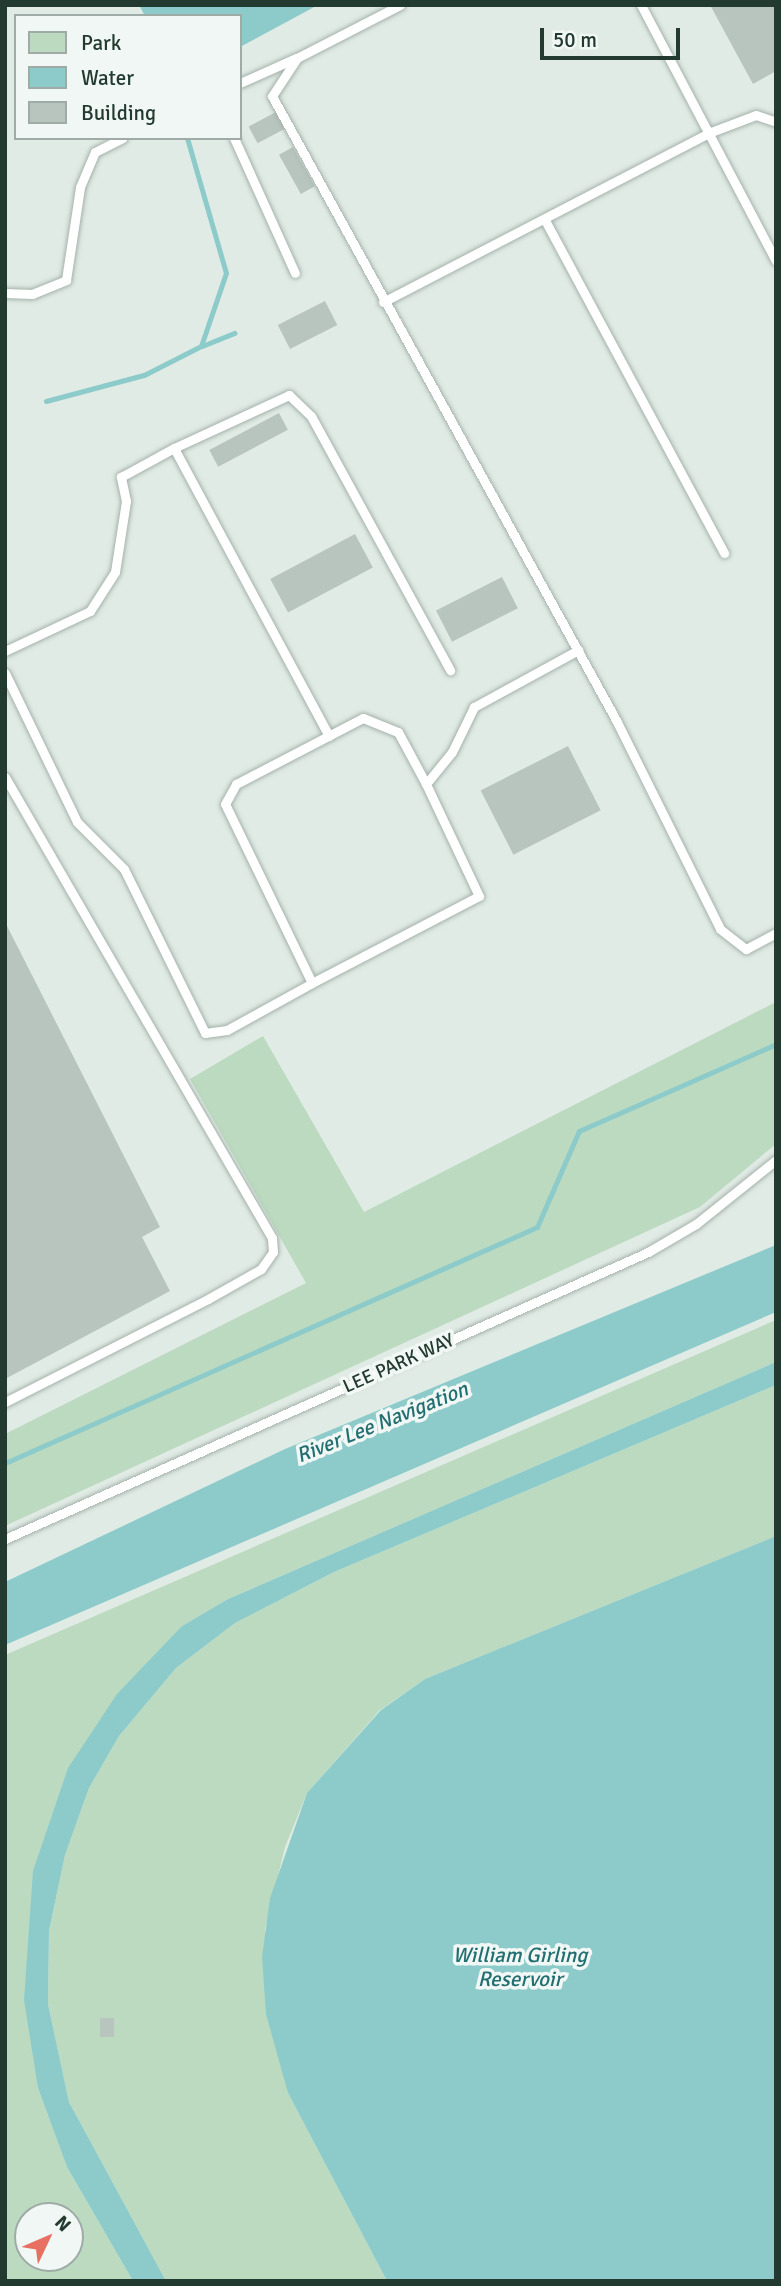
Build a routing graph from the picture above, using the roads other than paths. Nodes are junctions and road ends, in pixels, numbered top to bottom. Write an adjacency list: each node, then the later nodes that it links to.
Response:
1 (400, 5): 3 (lane)
2 (641, 5): 6 (lane)
3 (297, 58): 4 (lane); 13 (lane)
4 (242, 82)
5 (776, 122): 6 (lane)
6 (711, 132): 9 (lane); 10 (lane)
7 (119, 140): 12 (lane)
8 (235, 140): 11 (lane)
9 (545, 222): 13 (lane); 15 (lane)
10 (776, 261)
11 (295, 273)
12 (5, 293)
13 (383, 302): 16 (lane)
14 (174, 449): 17 (lane); 18 (lane); 20 (lane)
15 (724, 553)
16 (578, 650): 22 (lane); 23 (lane)
17 (5, 651)
18 (450, 670)
19 (5, 673): 24 (lane)
20 (329, 736): 22 (lane); 24 (lane)
21 (5, 776): 26 (lane)
22 (426, 784): 24 (lane)
23 (776, 933)
24 (312, 983)
25 (776, 1160): 27 (lane, LEE PARK WAY)
26 (5, 1402)
27 (5, 1539)

